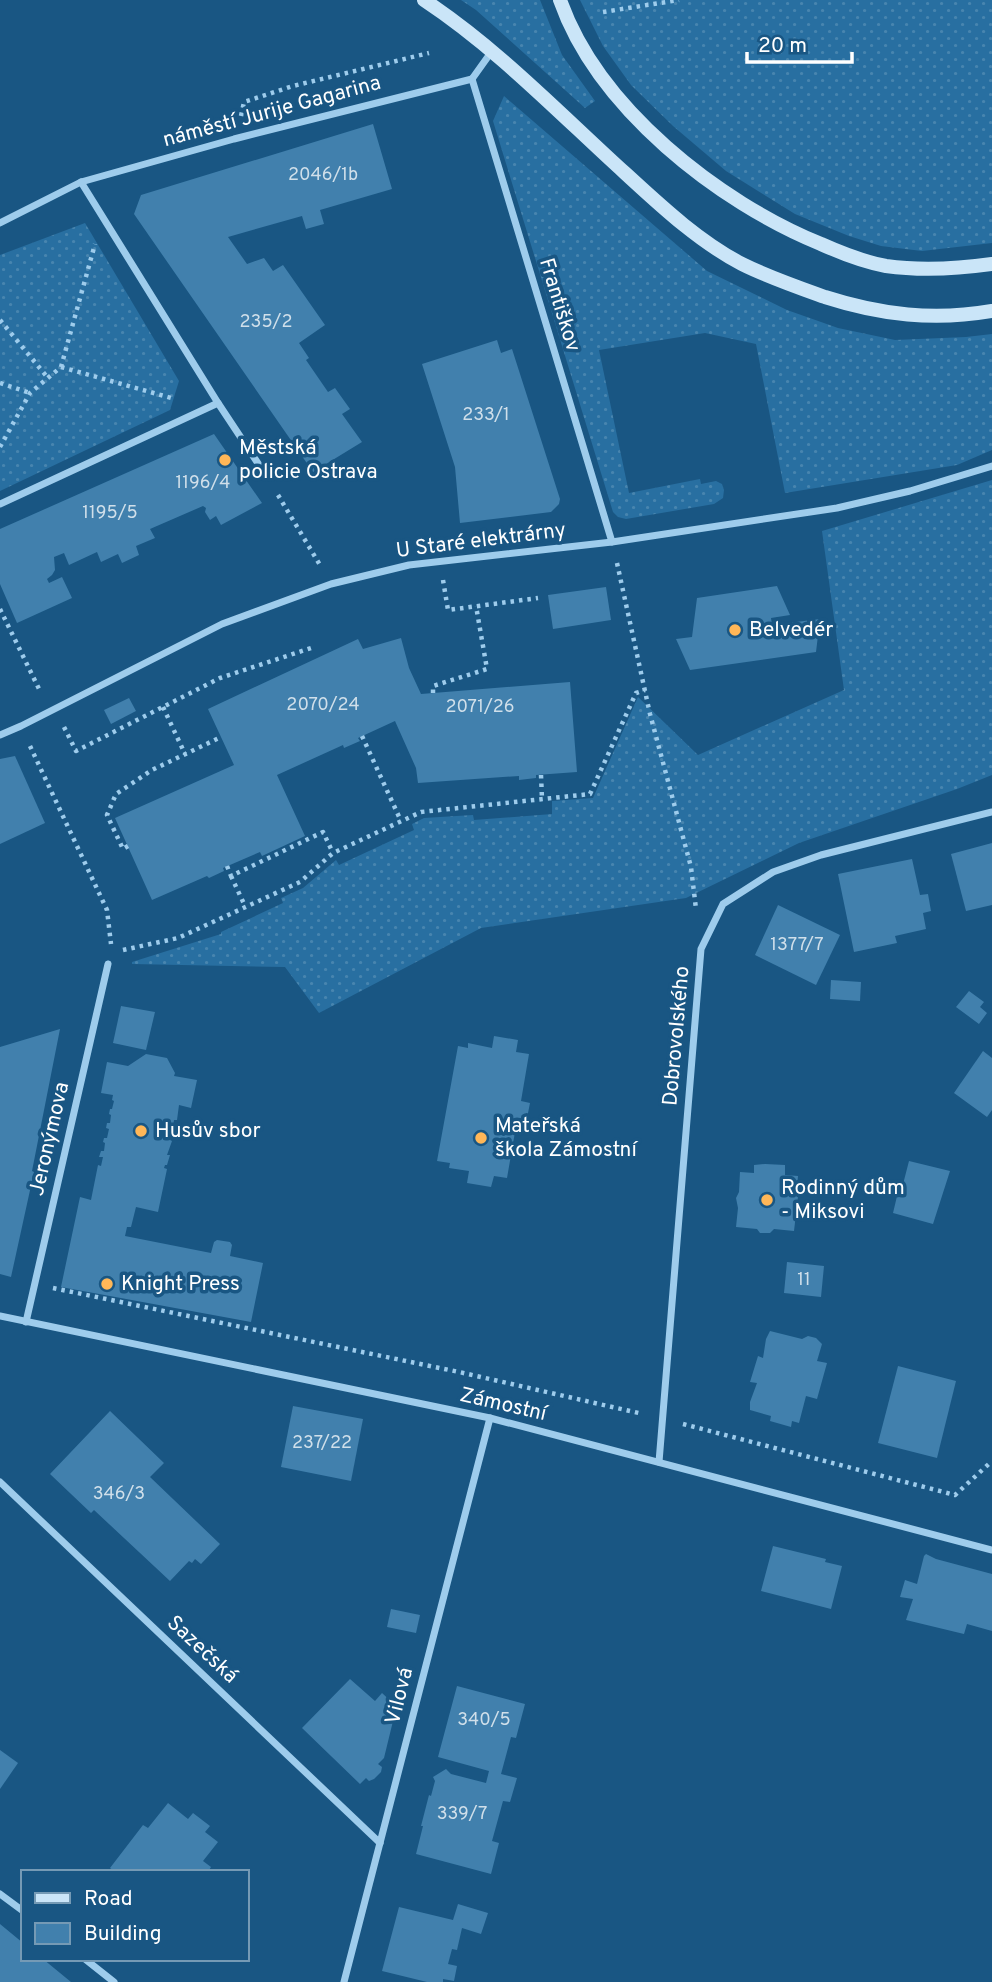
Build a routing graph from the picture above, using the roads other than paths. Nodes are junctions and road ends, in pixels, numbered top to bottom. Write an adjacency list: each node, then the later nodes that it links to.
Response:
1 (424, 0): 3 (main road)
2 (560, 0): 7 (main road)
3 (492, 51): 4 (street); 8 (main road)
4 (472, 79): 5 (street, náměstí Jurije Gagarina); 13 (street, Františkov)
5 (81, 182): 6 (street, náměstí Jurije Gagarina); 9 (street)
6 (0, 223)
7 (992, 264)
8 (992, 311)
9 (218, 403): 11 (street); 12 (street)
10 (992, 466): 13 (street, U Staré elektrárny)
11 (267, 477)
12 (0, 504)
13 (612, 542): 14 (street, U Staré elektrárny)
14 (0, 735)
15 (992, 812): 20 (street, Dobrovolského)
16 (108, 964): 18 (street, Jeronýmova)
17 (0, 1316): 18 (street, Zámostní)
18 (26, 1322): 19 (street, Zámostní)
19 (490, 1418): 20 (street, Zámostní); 23 (street, Vilová)
20 (659, 1462): 22 (street, Zámostní)
21 (0, 1482): 23 (street, Sazečská)
22 (992, 1550)
23 (380, 1843): 28 (street, Vilová)
24 (0, 1894): 25 (street)
25 (21, 1910)
26 (88, 1961): 27 (street)
27 (114, 1982)
28 (344, 1982)

